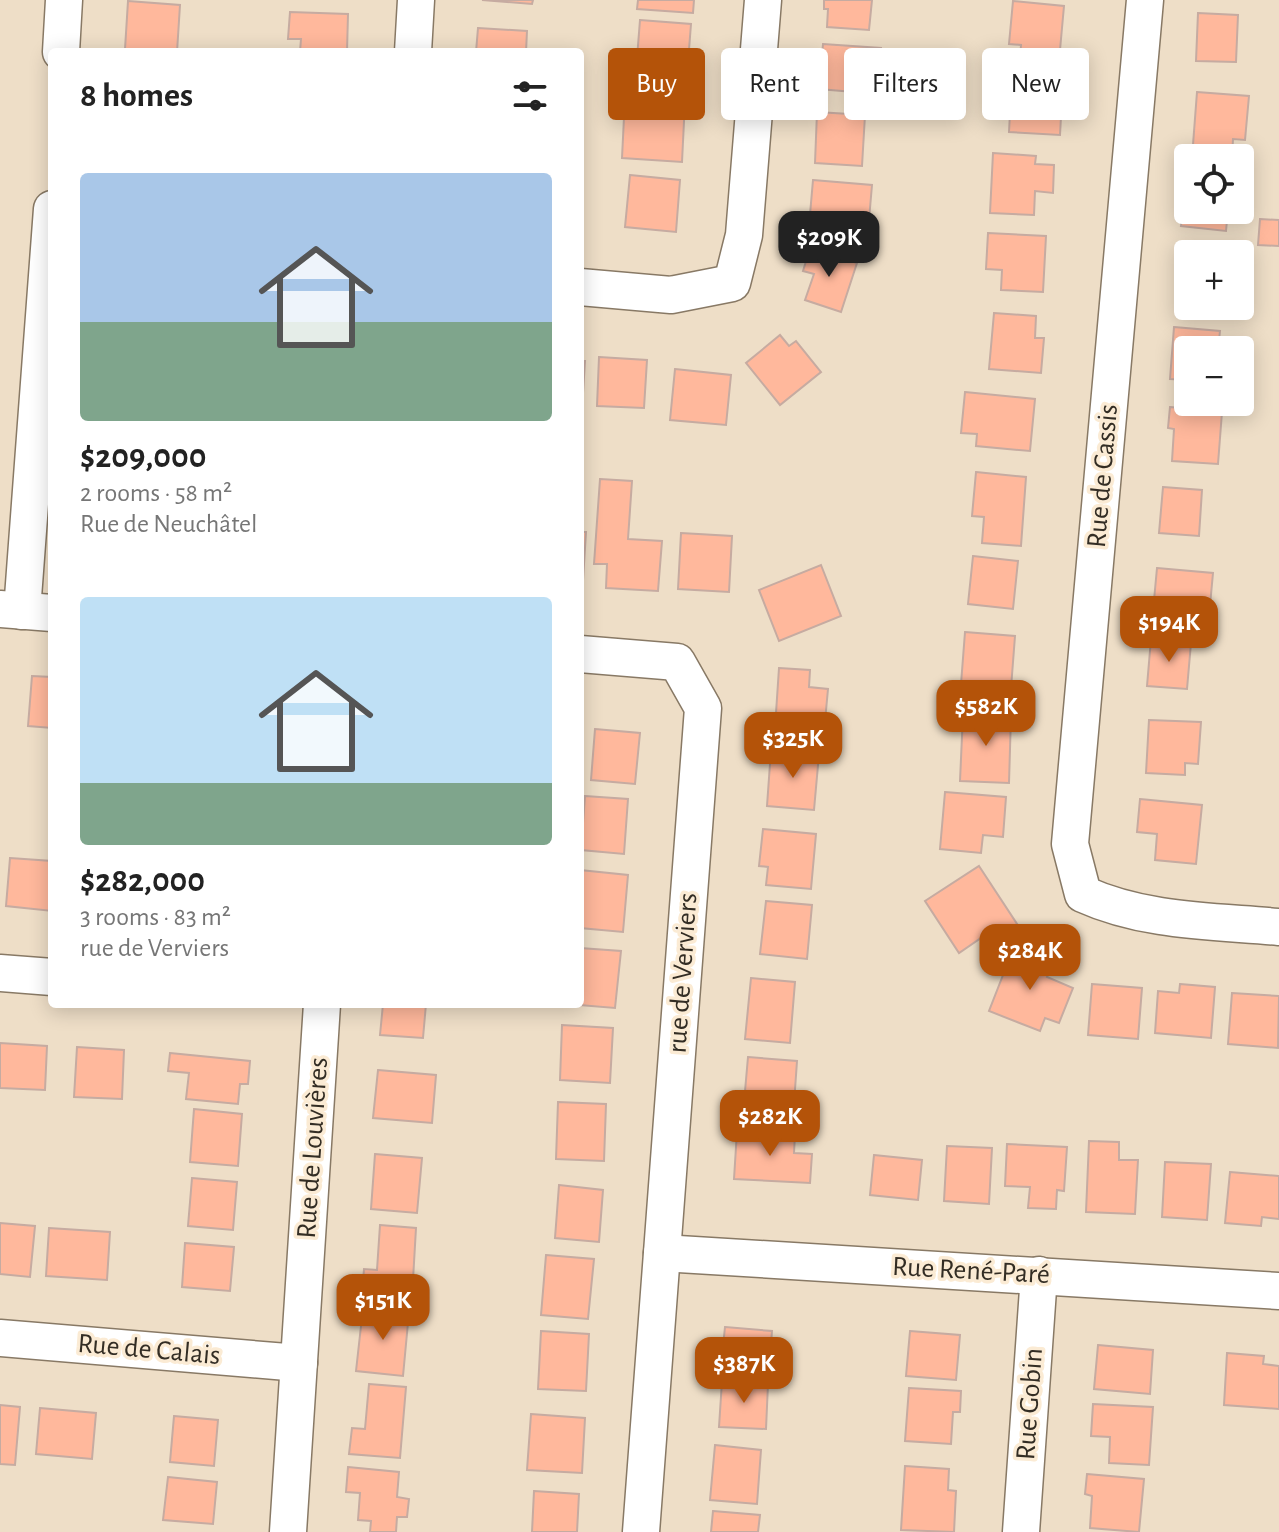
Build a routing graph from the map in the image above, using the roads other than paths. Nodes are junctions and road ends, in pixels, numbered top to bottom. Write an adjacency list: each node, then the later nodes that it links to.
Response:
1 (64, 0): 5 (street)
2 (416, 0): 6 (street)
3 (763, 0): 7 (street)
4 (1145, 0): 11 (street, Rue de Cassis)
5 (61, 48)
6 (413, 48)
7 (584, 287)
8 (48, 290): 9 (street)
9 (25, 611)
10 (584, 654): 15 (street, rue de Verviers)
11 (1279, 927)
12 (0, 973): 13 (street)
13 (48, 977)
14 (322, 1008): 19 (street, Rue de Louvières)
15 (662, 1253): 16 (street, Rue René-Paré); 21 (street, rue de Verviers)
16 (1039, 1275): 17 (street, Rue René-Paré); 22 (street, Rue Gobin)
17 (1279, 1291)
18 (0, 1338): 19 (street, Rue de Calais)
19 (299, 1363): 20 (street, Rue de Louvières)
20 (288, 1532)
21 (641, 1532)
22 (1021, 1532)

